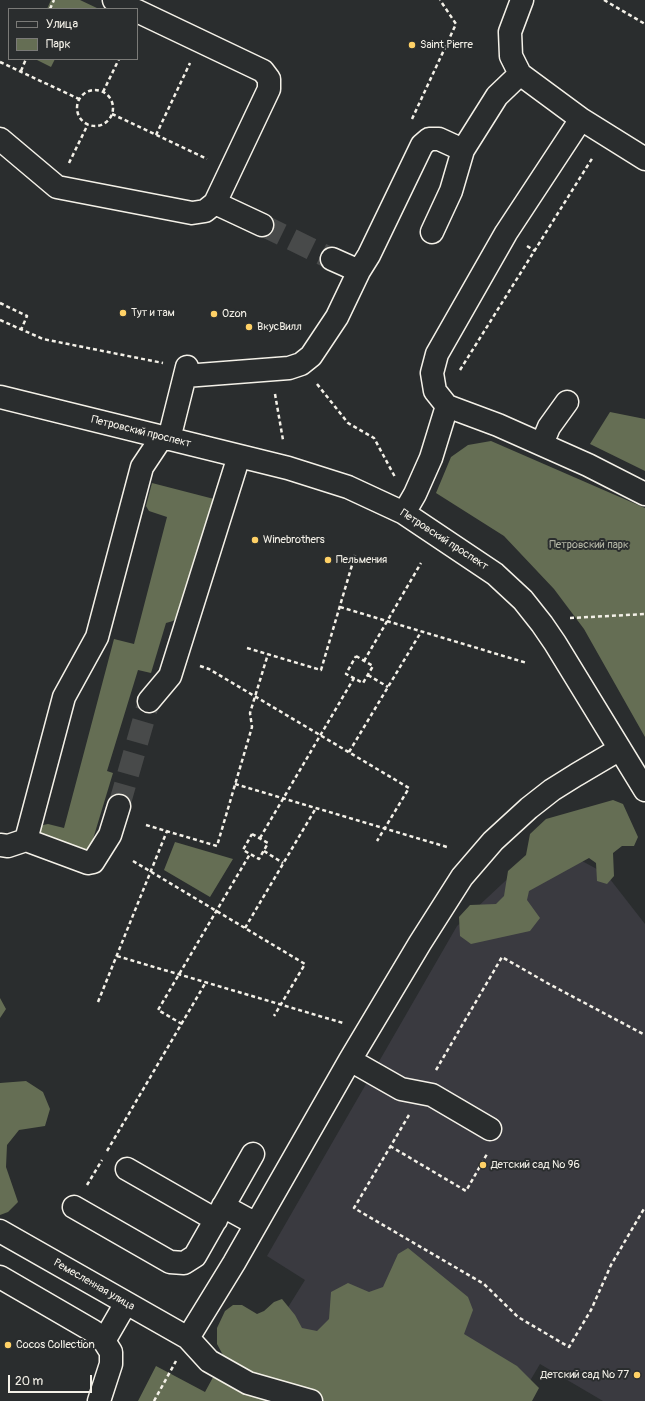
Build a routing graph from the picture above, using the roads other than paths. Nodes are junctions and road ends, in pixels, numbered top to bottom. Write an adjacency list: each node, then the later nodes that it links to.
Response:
1 (114, 0): 3 (street)
2 (522, 0): 5 (street)
3 (131, 8)
4 (138, 11): 10 (street)
5 (520, 74): 6 (street); 8 (street)
6 (581, 120): 9 (street); 17 (street)
7 (0, 139): 10 (street)
8 (463, 150): 12 (street); 14 (street)
9 (645, 159)
10 (215, 203): 11 (street)
11 (262, 225)
12 (432, 232)
13 (332, 259): 14 (street)
14 (359, 271): 18 (street)
15 (0, 396): 18 (street, Петровский проспект)
16 (567, 402): 19 (street)
17 (447, 406): 19 (street); 22 (street)
18 (166, 438): 20 (street, Петровский проспект); 27 (street)
19 (542, 444): 21 (street)
20 (239, 456): 22 (street, Петровский проспект); 23 (street)
21 (645, 494)
22 (404, 513): 24 (street, Петровский проспект)
23 (149, 701)
24 (620, 749): 25 (street, Петровский проспект); 29 (street)
25 (645, 790)
26 (119, 806): 27 (street)
27 (26, 840): 28 (street)
28 (0, 846)
29 (350, 1060): 30 (street); 35 (street)
30 (490, 1129)
31 (253, 1154): 34 (street)
32 (127, 1169): 34 (street)
33 (74, 1207): 34 (street)
34 (220, 1213): 35 (street)
35 (256, 1224): 39 (street)
36 (0, 1231): 38 (street, Ремесленная улица)
37 (0, 1277): 40 (street)
38 (126, 1303): 39 (street, Ремесленная улица); 40 (street)
39 (188, 1338): 42 (street, Ремесленная улица)
40 (104, 1342): 41 (street)
41 (99, 1401)
42 (310, 1401)

